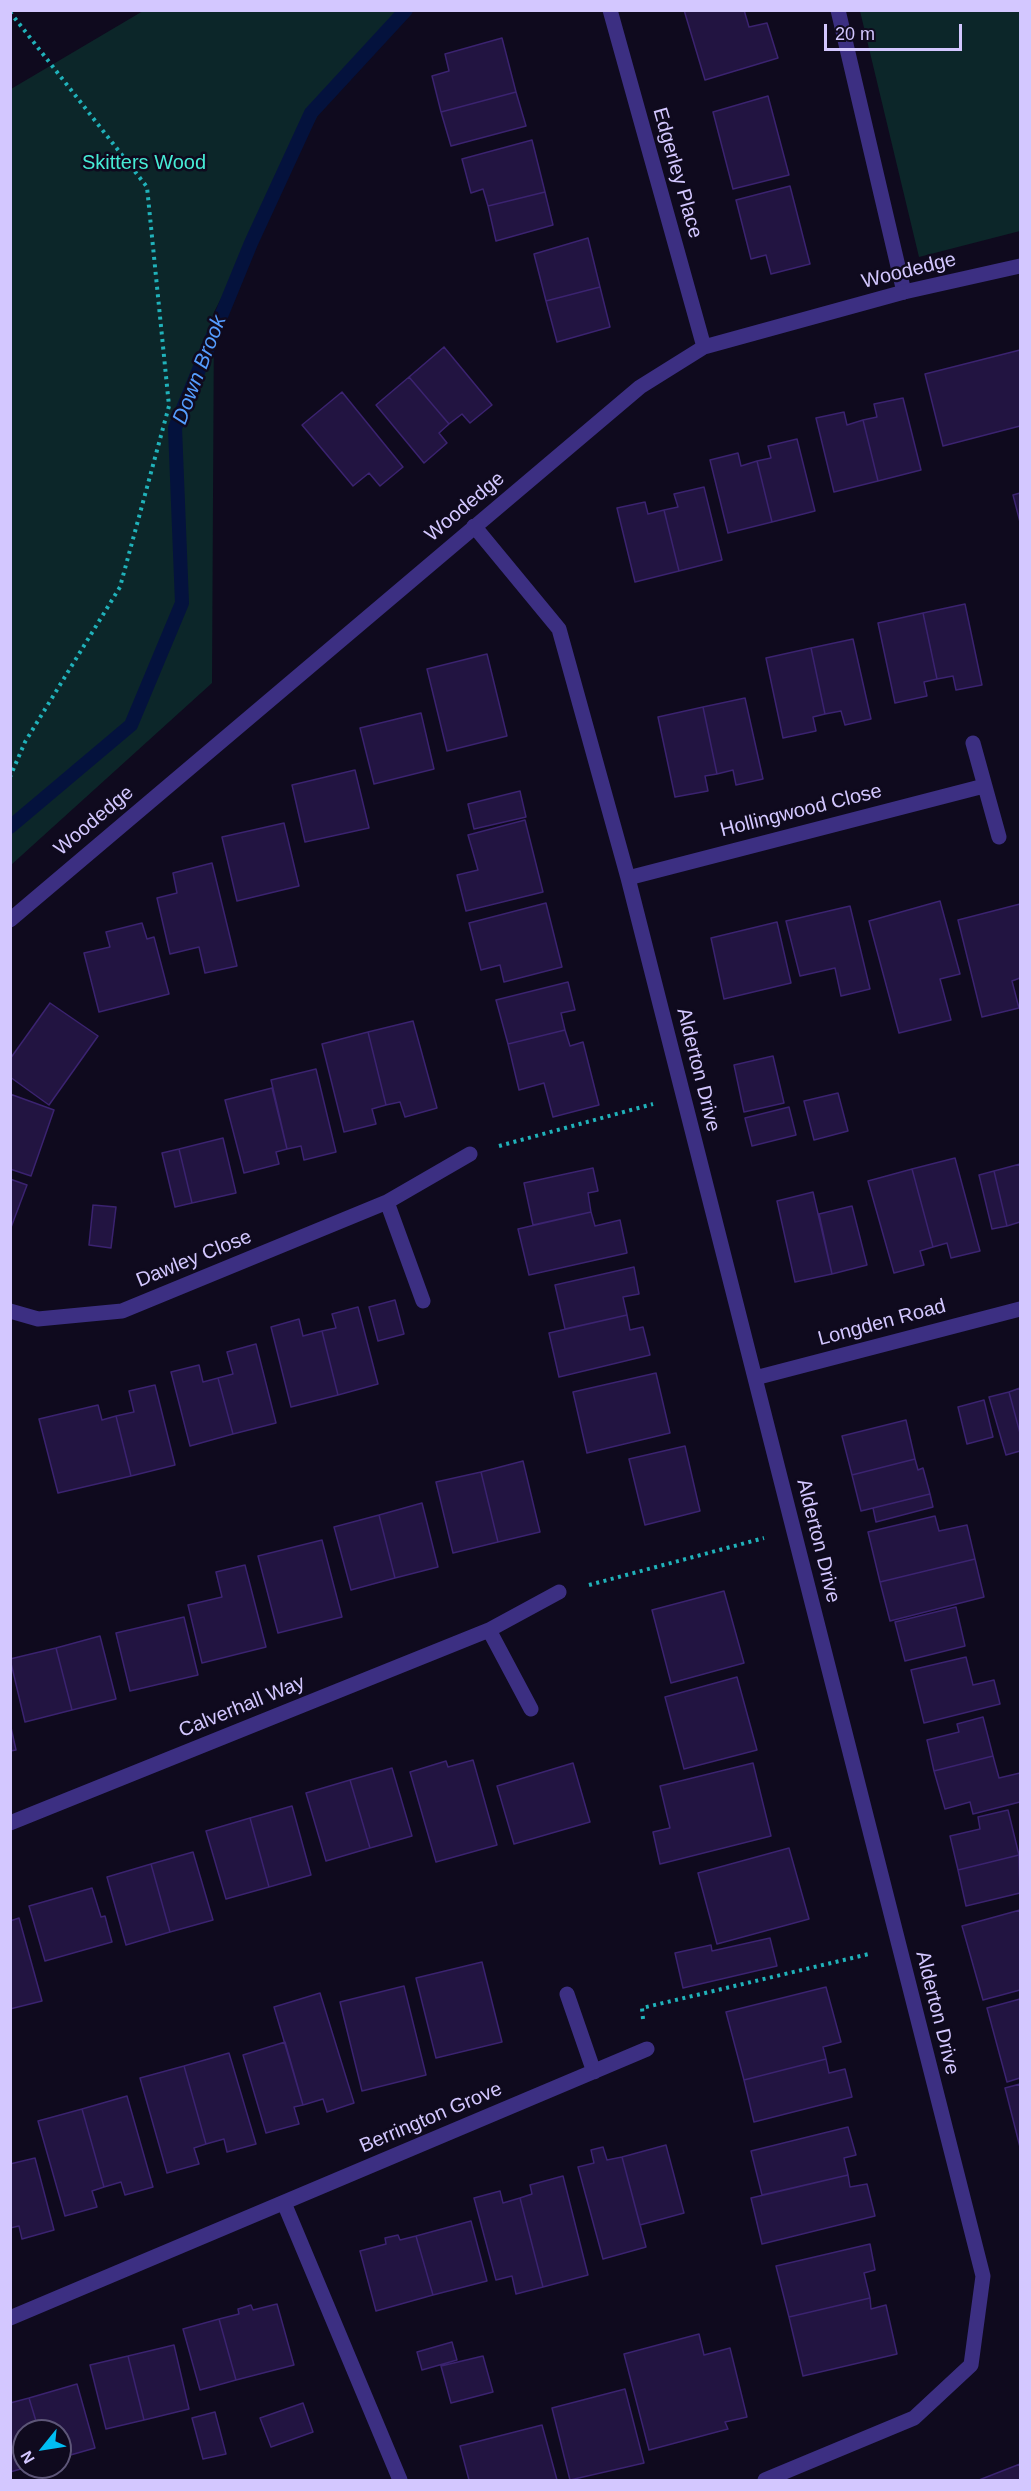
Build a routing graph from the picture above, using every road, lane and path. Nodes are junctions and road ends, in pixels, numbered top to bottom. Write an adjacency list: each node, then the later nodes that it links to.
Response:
1 (610, 10): 6 (street, Edgerley Place)
2 (838, 10): 5 (street)
3 (10, 12): 9 (path)
4 (1020, 266): 5 (street, Woodedge)
5 (904, 292): 6 (street, Woodedge)
6 (705, 347): 7 (street, Woodedge)
7 (474, 526): 12 (street, Alderton Drive); 13 (street, Woodedge)
8 (974, 743): 10 (street)
9 (10, 777)
10 (984, 786): 11 (street); 12 (street, Hollingwood Close)
11 (999, 837)
12 (628, 878): 14 (street, Alderton Drive)
13 (10, 920)
14 (683, 1095): 15 (path); 20 (street, Alderton Drive)
15 (470, 1154): 16 (street, Dawley Close)
16 (387, 1202): 17 (street); 19 (street, Dawley Close)
17 (423, 1302)
18 (1020, 1309): 20 (street, Longden Road)
19 (10, 1311)
20 (754, 1378): 21 (street, Alderton Drive)
21 (794, 1531): 22 (path); 26 (street, Alderton Drive)
22 (559, 1592): 23 (street, Calverhall Way)
23 (489, 1630): 24 (street); 25 (street, Calverhall Way)
24 (531, 1709)
25 (10, 1823)
26 (899, 1947): 28 (path); 33 (street, Alderton Drive)
27 (567, 1994): 29 (street)
28 (647, 2049): 29 (street, Berrington Grove)
29 (594, 2072): 30 (street, Berrington Grove)
30 (284, 2203): 31 (street, Berrington Grove); 32 (street)
31 (10, 2318)
32 (400, 2481)
33 (765, 2481)

